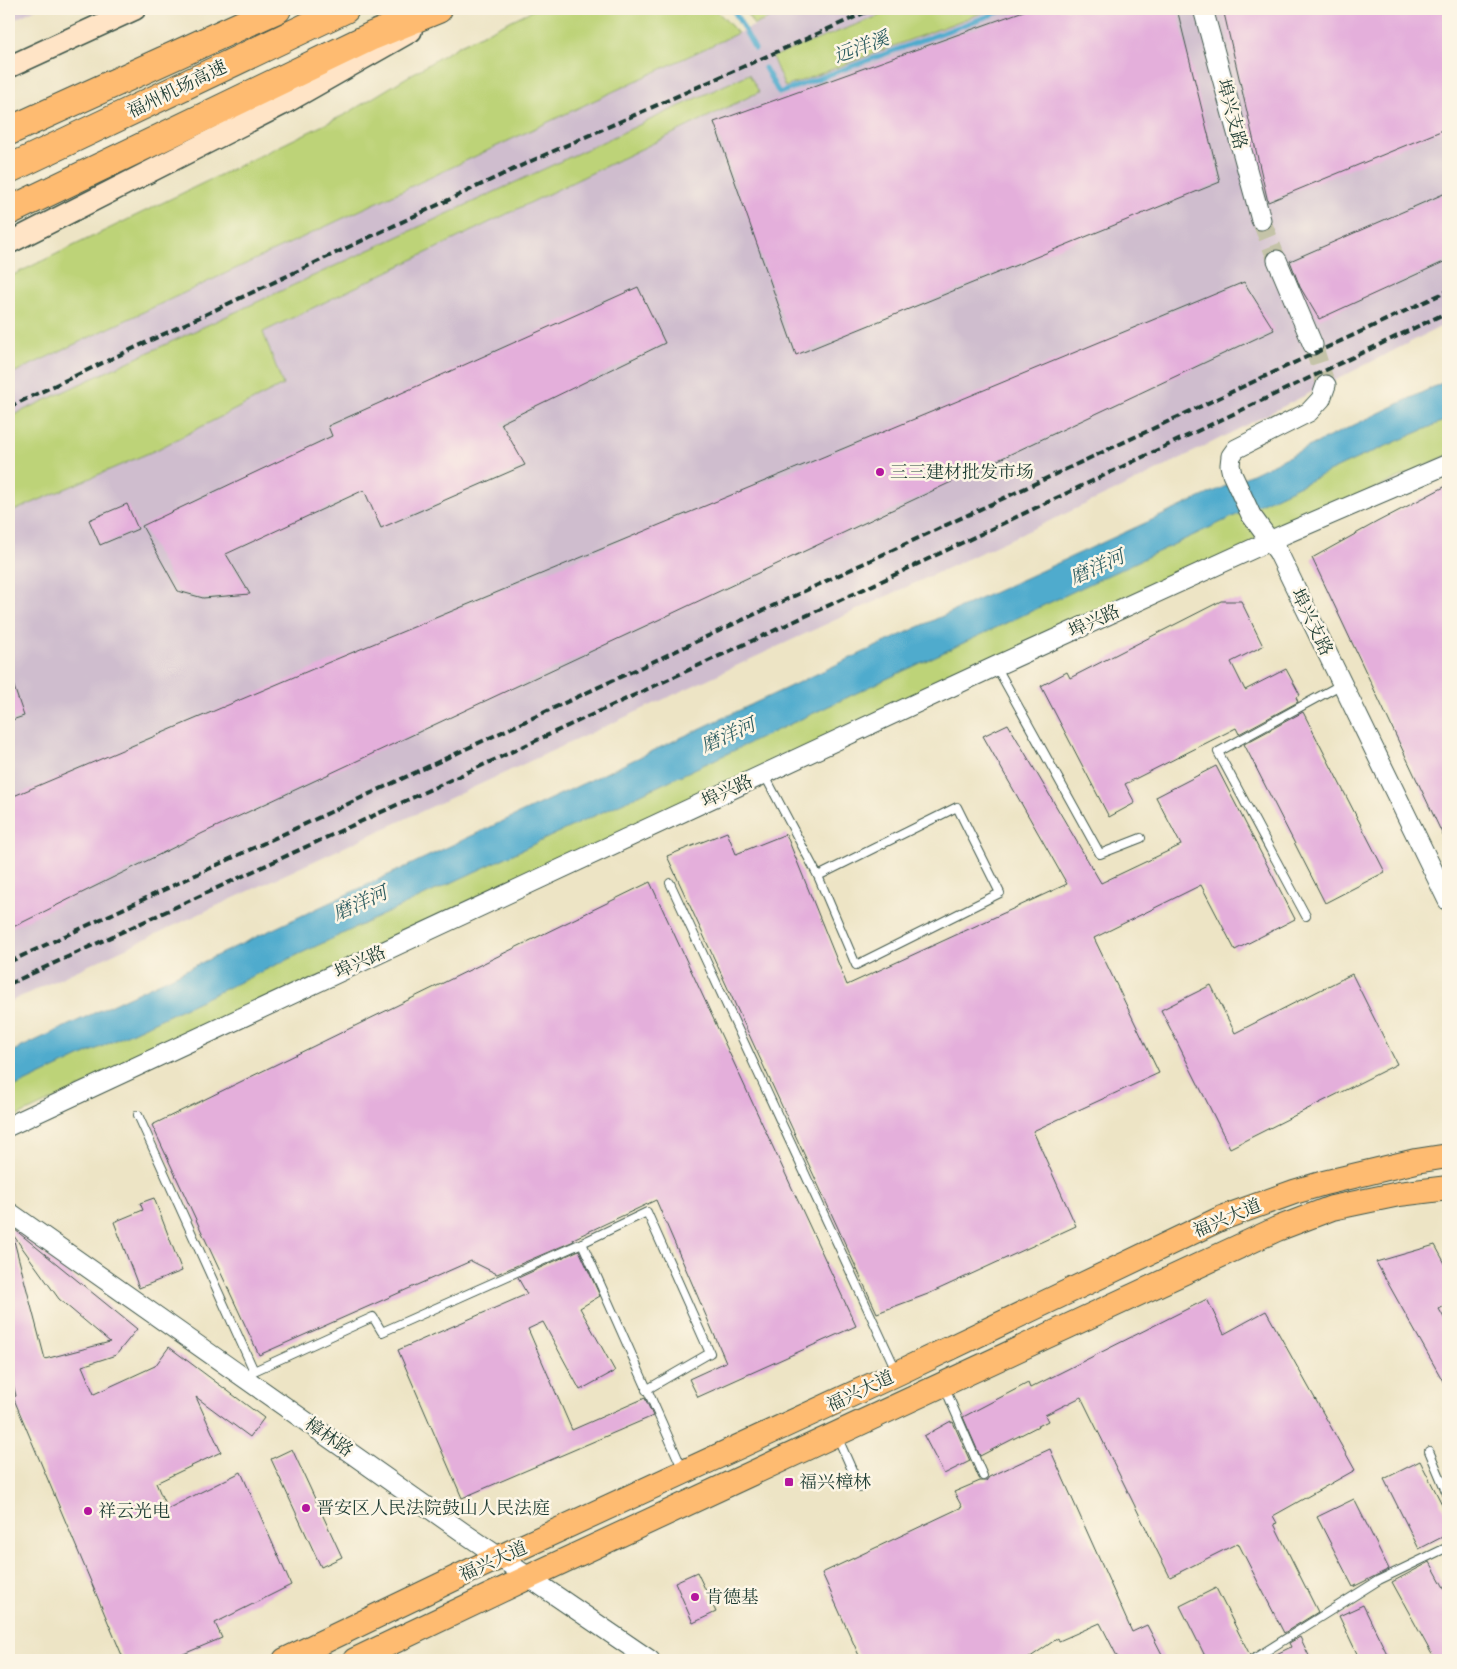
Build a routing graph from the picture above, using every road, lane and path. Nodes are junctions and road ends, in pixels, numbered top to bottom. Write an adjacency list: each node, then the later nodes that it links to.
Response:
1 (135, 9): 7 (main road)
2 (277, 9): 8 (highway, 福州机场高速)
3 (345, 9): 9 (highway, 福州机场高速)
4 (438, 9): 10 (highway)
5 (449, 9): 12 (main road)
6 (1203, 9): 11 (street, 埠兴支路)
7 (9, 67)
8 (9, 131)
9 (9, 169)
10 (9, 211)
11 (1262, 220)
12 (9, 244)
13 (1277, 260): 14 (street)
14 (1313, 345)
15 (1326, 384): 17 (street, 埠兴支路)
16 (1448, 464): 17 (street, 埠兴路)
17 (1269, 541): 18 (street, 埠兴路); 19 (street, 埠兴支路)
18 (996, 666): 20 (street, 埠兴路); 21 (lane)
19 (1342, 684): 24 (street, 埠兴支路); 25 (lane)
20 (764, 774): 22 (lane); 27 (street, 埠兴路)
21 (1141, 838)
22 (818, 876): 22 (lane)
23 (670, 883): 32 (lane)
24 (1448, 901)
25 (1306, 916)
26 (138, 1115): 31 (lane)
27 (9, 1126)
28 (1448, 1156): 32 (main road, 福兴大道)
29 (1448, 1188): 33 (main road, 福兴大道)
30 (9, 1212): 42 (street, 樟林路)
31 (582, 1243): 34 (lane); 34 (lane)
32 (898, 1374): 37 (main road, 福兴大道)
33 (943, 1384): 35 (main road, 福兴大道); 38 (lane)
34 (646, 1390): 37 (lane)
35 (836, 1434): 39 (lane); 43 (main road, 福兴大道)
36 (1429, 1451): 40 (lane)
37 (684, 1472): 42 (main road, 福兴大道)
38 (983, 1476)
39 (860, 1488)
40 (1448, 1496)
41 (1448, 1547): 47 (lane)
42 (502, 1557): 43 (street, 樟林路); 44 (main road, 福兴大道)
43 (529, 1578): 45 (main road, 福兴大道); 46 (street, 樟林路)
44 (285, 1660)
45 (355, 1660)
46 (650, 1660)
47 (1252, 1660)

